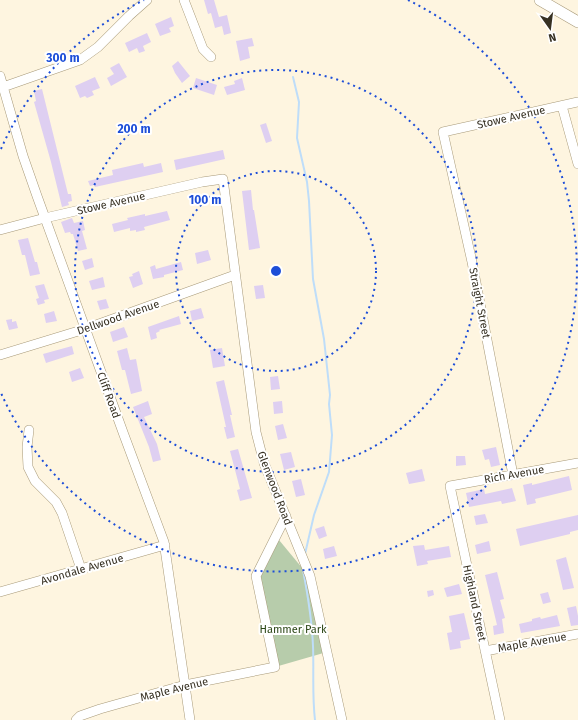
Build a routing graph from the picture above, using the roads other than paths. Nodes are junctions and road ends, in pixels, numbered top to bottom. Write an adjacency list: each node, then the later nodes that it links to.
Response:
1 (147, 0): 7 (street)
2 (184, 0): 5 (street)
3 (540, 0): 4 (main road)
4 (578, 22)
5 (211, 57)
6 (0, 76): 7 (street, Cliff Road)
7 (3, 87): 13 (street, Cliff Road)
8 (578, 102): 9 (street, Stowe Avenue)
9 (562, 106): 10 (street, Stowe Avenue); 11 (street)
10 (444, 132): 20 (street, Straight Street)
11 (578, 164)
12 (223, 179): 13 (street, Stowe Avenue); 15 (street, Glenwood Road)
13 (44, 218): 14 (street, Stowe Avenue); 16 (street, Cliff Road)
14 (0, 230)
15 (235, 275): 16 (street, Dellwood Avenue); 22 (street, Glenwood Road)
16 (85, 329): 17 (street, Dellwood Avenue); 23 (street, Cliff Road)
17 (0, 355)
18 (29, 430): 24 (street)
19 (578, 463): 20 (street, Rich Avenue)
20 (513, 475): 21 (street, Rich Avenue)
21 (450, 486): 27 (street, Highland Street)
22 (286, 516): 28 (street, Maple Avenue); 31 (street, Glenwood Road)
23 (165, 545): 24 (street, Avondale Avenue); 28 (street, Cliff Road)
24 (81, 569): 25 (street, Avondale Avenue)
25 (0, 592)
26 (578, 634): 27 (street, Maple Avenue)
27 (485, 651): 32 (street, Highland Street)
28 (185, 685): 29 (street, Maple Avenue); 30 (street, Cliff Road)
29 (76, 720)
30 (190, 720)
31 (342, 720)
32 (500, 720)

